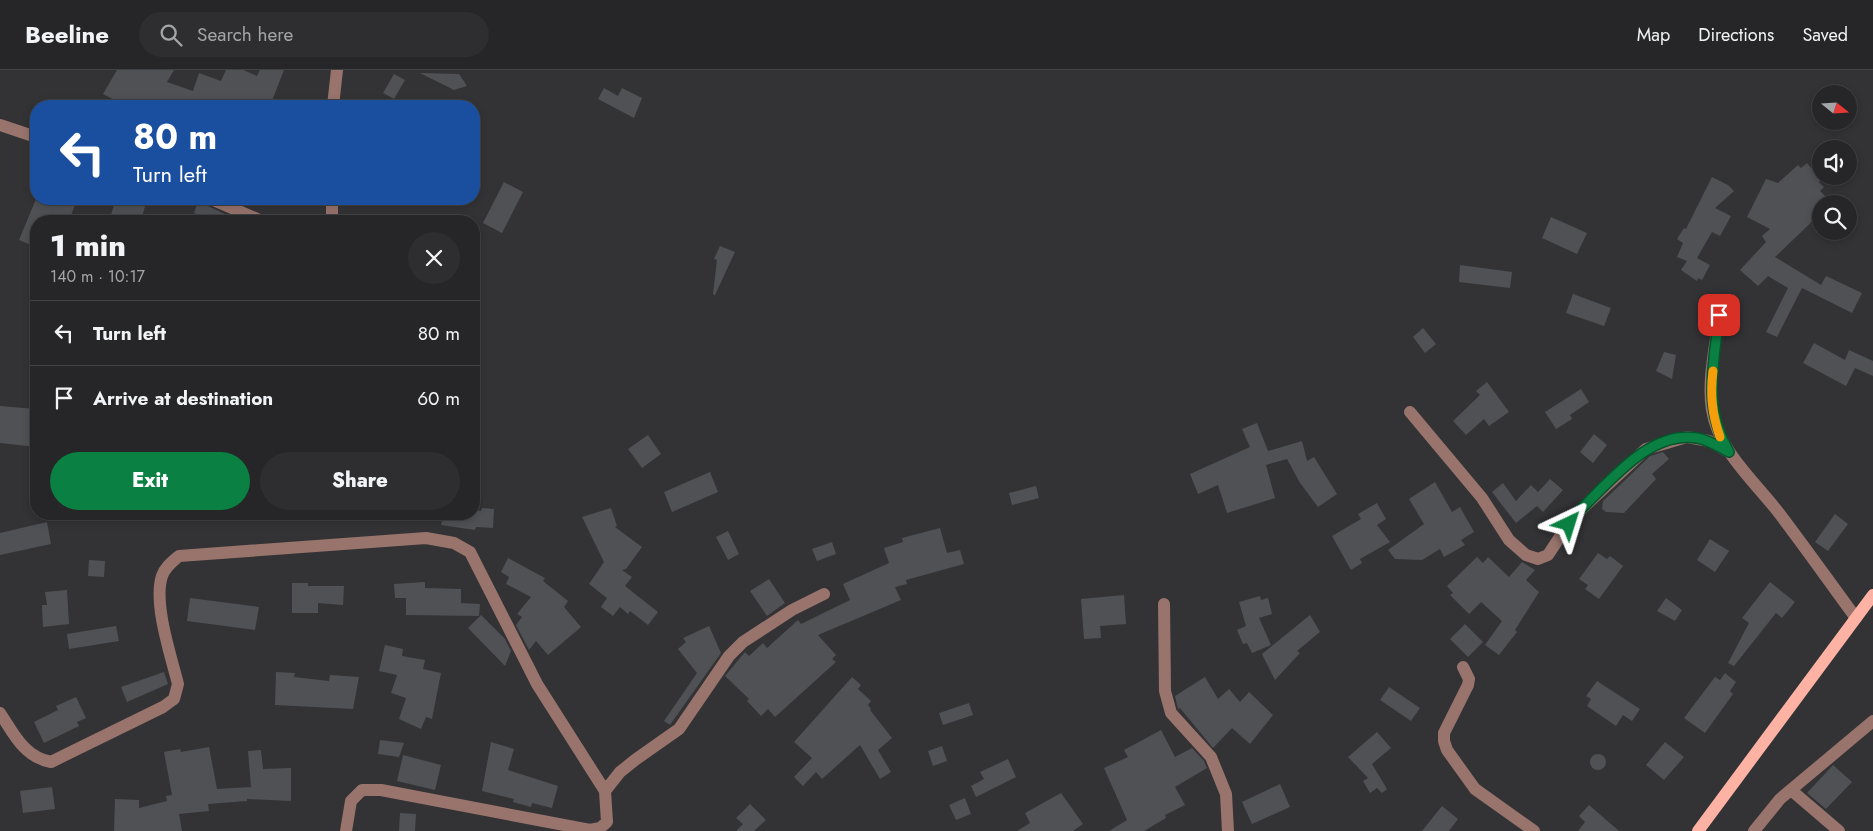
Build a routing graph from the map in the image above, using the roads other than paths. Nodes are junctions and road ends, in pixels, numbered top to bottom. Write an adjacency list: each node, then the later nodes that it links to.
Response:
1 (337, 70): 2 (street)
2 (334, 100)
3 (0, 125): 4 (street)
4 (30, 135)
5 (225, 205): 6 (street)
6 (248, 215)
7 (1719, 315): 9 (street)
8 (1410, 412): 9 (street)
9 (1729, 452): 13 (street)
10 (824, 594): 18 (street)
11 (1873, 595): 13 (main road)
12 (1164, 604): 20 (street)
13 (1856, 618): 22 (main road)
14 (1463, 667): 21 (street)
15 (0, 713): 18 (street)
16 (1873, 721): 17 (street)
17 (1791, 790): 23 (street); 24 (street)
18 (605, 791): 19 (street)
19 (346, 831)
20 (1228, 831)
21 (1534, 831)
22 (1698, 831)
23 (1754, 831)
24 (1839, 831)

